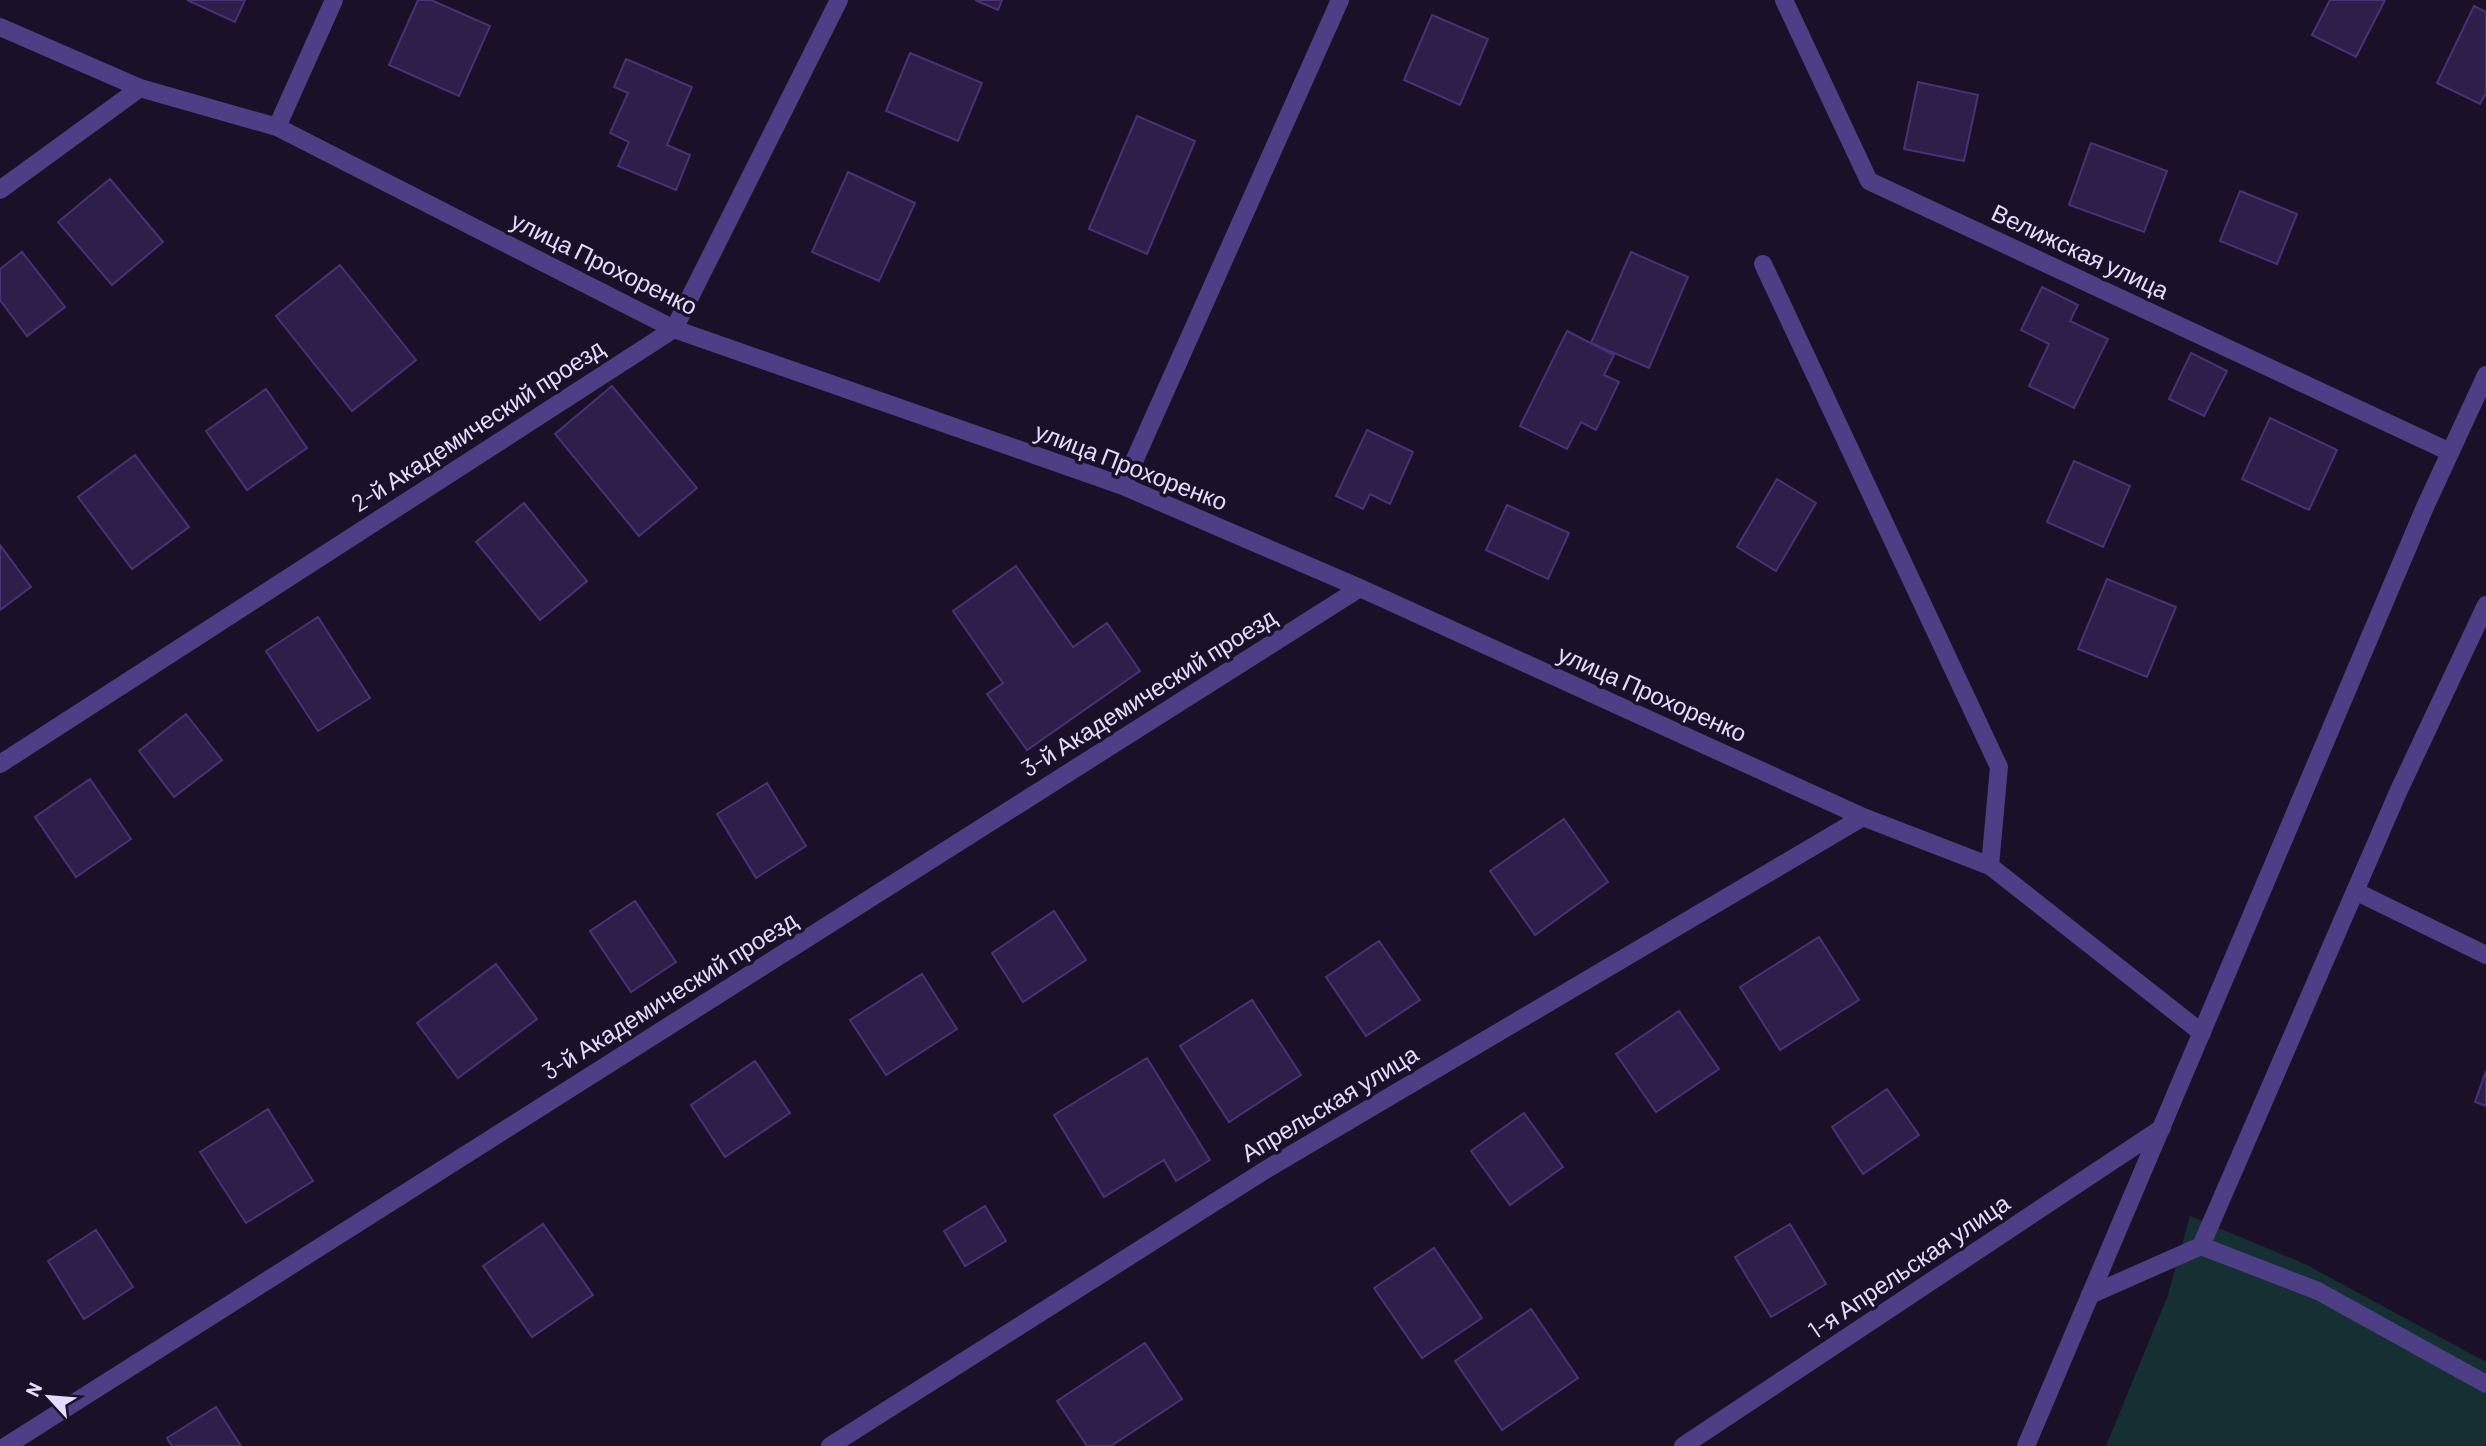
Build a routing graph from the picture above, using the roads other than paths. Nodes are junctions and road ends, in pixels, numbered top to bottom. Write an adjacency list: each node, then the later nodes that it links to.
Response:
1 (334, 0): 7 (street)
2 (839, 0): 10 (street)
3 (1340, 0): 13 (street)
4 (1784, 0): 12 (street, Велижская улица)
5 (0, 27): 6 (street, улица Прохоренко)
6 (140, 88): 7 (street, улица Прохоренко); 8 (street)
7 (277, 127): 10 (street, улица Прохоренко)
8 (0, 190)
9 (1763, 264): 18 (street)
10 (674, 329): 13 (street, улица Прохоренко); 16 (street, 2-й Академический проезд)
11 (2486, 375): 12 (street)
12 (2450, 452): 21 (street)
13 (1122, 486): 14 (street, улица Прохоренко)
14 (1360, 588): 17 (street, улица Прохоренко); 26 (street, 3-й Академический проезд)
15 (2486, 605): 19 (street)
16 (0, 764)
17 (1863, 817): 18 (street, улица Прохоренко); 27 (street, Апрельская улица)
18 (1990, 866): 21 (street, улица Прохоренко)
19 (2356, 891): 20 (street); 23 (street)
20 (2486, 955)
21 (2202, 1033): 22 (street)
22 (2162, 1128): 24 (street); 28 (street, 1-я Апрельская улица)
23 (2201, 1246): 24 (street); 25 (street)
24 (2090, 1295): 29 (street)
25 (2486, 1384)
26 (6, 1446)
27 (830, 1446)
28 (1683, 1446)
29 (2026, 1446)

